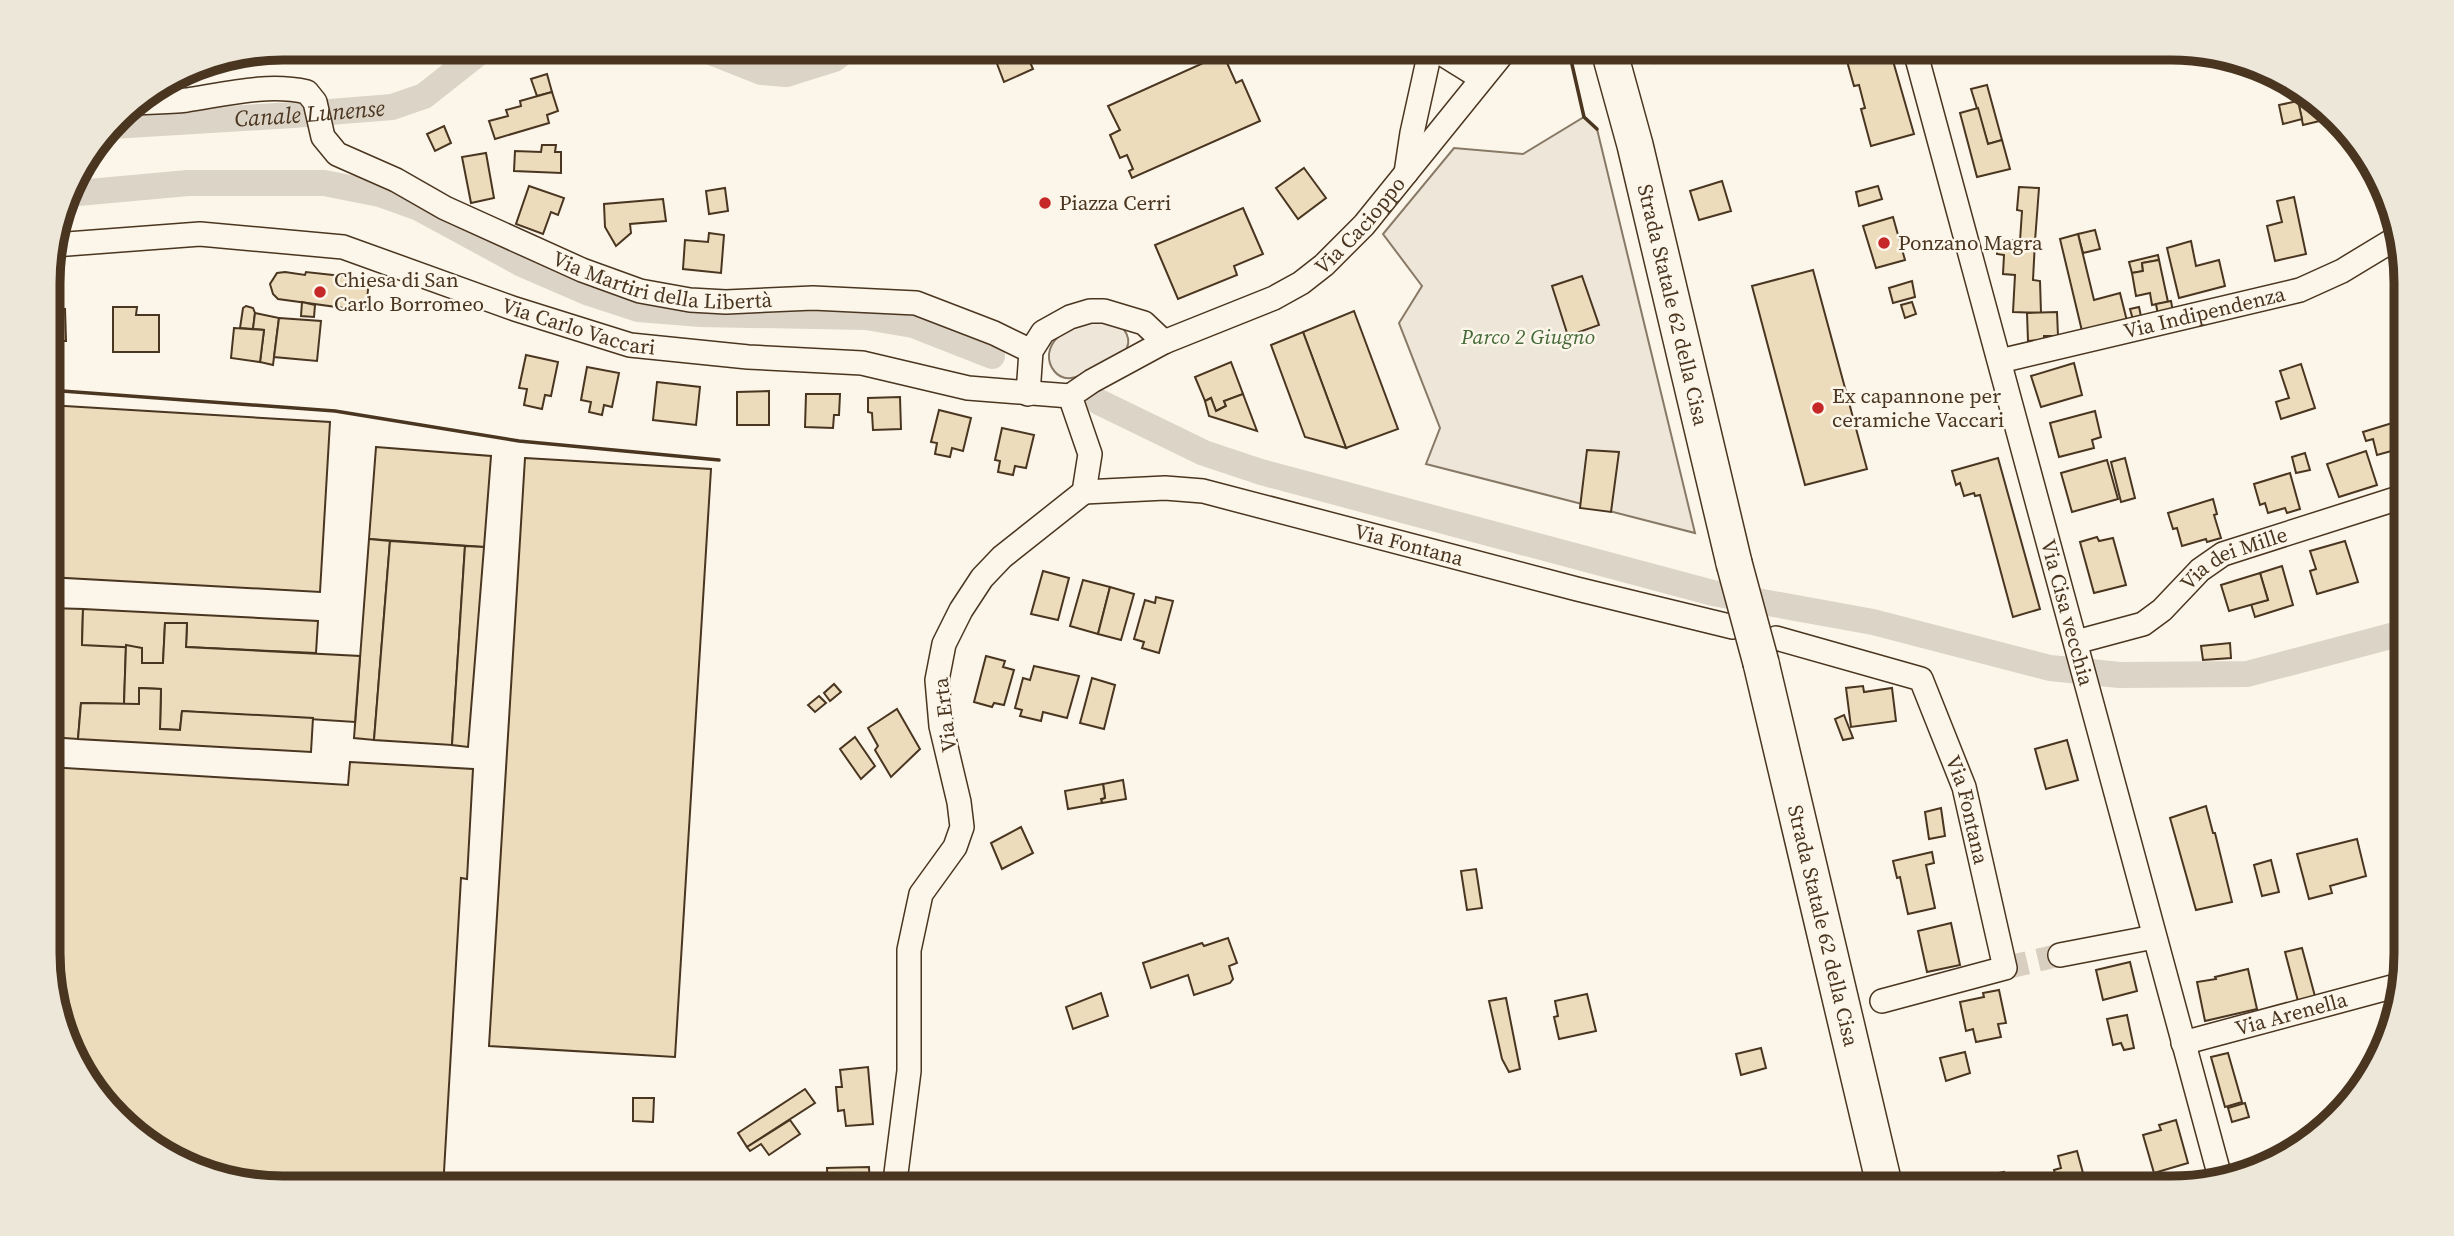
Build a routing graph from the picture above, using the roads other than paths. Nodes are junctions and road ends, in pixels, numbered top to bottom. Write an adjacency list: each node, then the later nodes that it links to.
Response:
1 (1428, 60): 9 (street)
2 (1452, 60): 7 (street)
3 (1480, 60): 7 (street)
4 (1497, 60): 7 (street, Via Cacioppo)
5 (1612, 60): 20 (main road, Strada Statale 62 della Cisa, bridge)
6 (1918, 60): 14 (street, Via Cisa vecchia)
7 (1481, 78): 9 (street, Via Cacioppo)
8 (153, 102): 13 (street, Via Martiri della Libertà)
9 (1406, 173): 12 (street, Via Cacioppo)
10 (2390, 242): 14 (street, Via Indipendenza)
11 (63, 244): 15 (street, Via Carlo Vaccari)
12 (1164, 342): 13 (street); 16 (street)
13 (1031, 351): 15 (street)
14 (2000, 362): 21 (street, Via Cisa vecchia)
15 (1028, 394): 16 (street, Via Carlo Vaccari)
16 (1070, 396): 17 (street)
17 (1084, 492): 19 (street, Via Fontana); 28 (street, Via Erta)
18 (2394, 500): 21 (street, Via dei Mille)
19 (1733, 627)
20 (1768, 651): 25 (street, Via Fontana); 29 (main road, Strada Statale 62 della Cisa)
21 (2078, 651): 22 (street, Via Cisa vecchia)
22 (2154, 937): 23 (street); 26 (street, Via Cisa vecchia)
23 (2060, 955)
24 (2392, 987): 26 (street, Via Arenella)
25 (1882, 1001)
26 (2183, 1043): 27 (street, Via Cisa vecchia)
27 (2218, 1171)
28 (896, 1176)
29 (1882, 1176)

